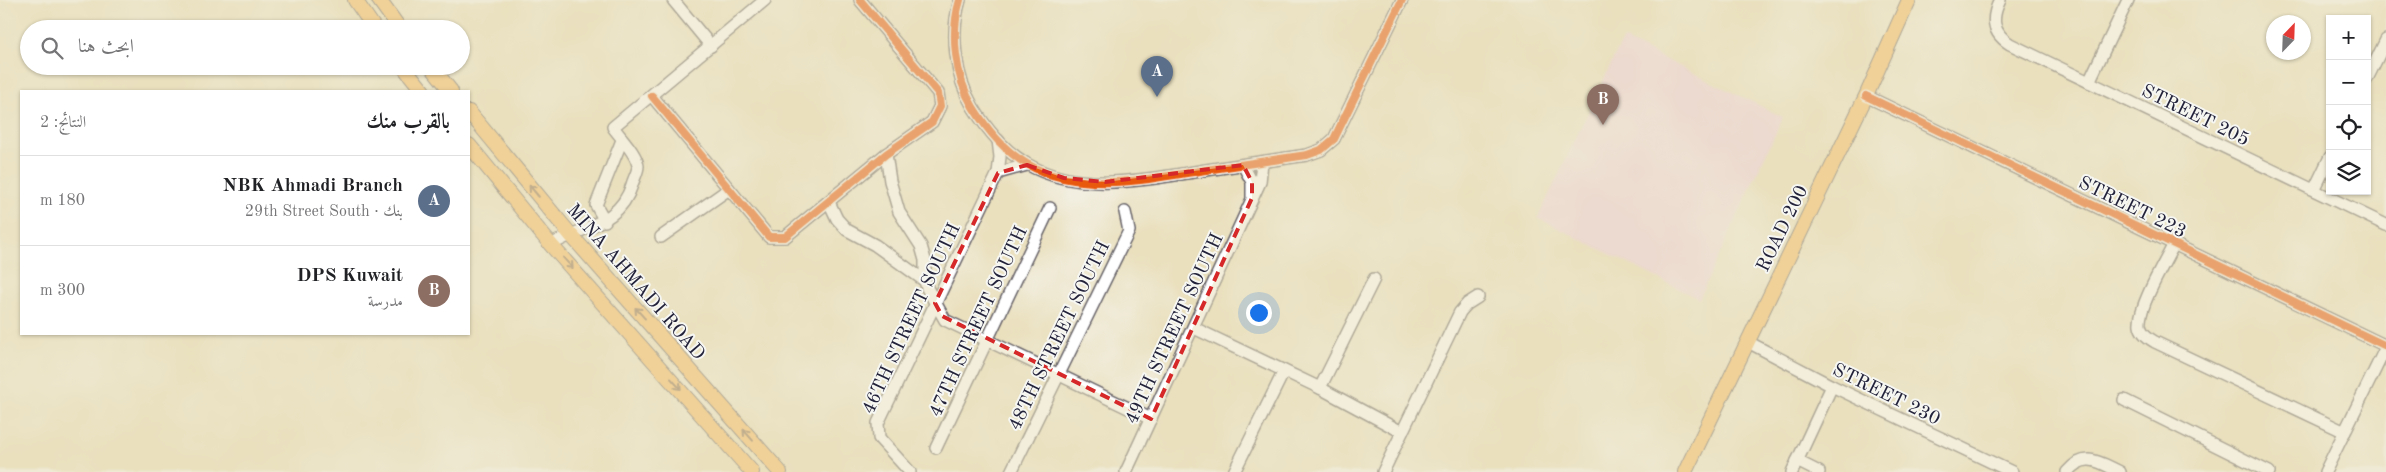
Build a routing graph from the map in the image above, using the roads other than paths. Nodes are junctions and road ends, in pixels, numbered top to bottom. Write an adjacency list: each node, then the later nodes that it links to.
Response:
1 (355, 0): 11 (main road)
2 (379, 0): 12 (main road)
3 (673, 0): 14 (street)
4 (766, 0): 14 (street)
5 (860, 0): 27 (street)
6 (960, 0): 25 (street)
7 (1402, 0): 28 (street)
8 (1910, 0): 22 (main road, ROAD 200)
9 (2000, 0): 18 (street, STREET 205)
10 (2128, 0): 18 (street)
11 (369, 20)
12 (393, 20)
13 (2386, 40): 15 (street)
14 (711, 46): 21 (street)
15 (2371, 71)
16 (411, 75): 19 (main road)
17 (438, 75): 20 (main road)
18 (2088, 82): 34 (street, STREET 205)
19 (423, 90)
20 (450, 90)
21 (652, 96): 24 (street); 33 (street)
22 (1866, 96): 43 (street, STREET 223); 51 (main road, ROAD 200)
23 (470, 113): 41 (main road, MINA AHMADI ROAD, one-way to 23)
24 (622, 140): 39 (street); 39 (street)
25 (998, 140): 29 (street); 32 (street, 46TH STREET SOUTH)
26 (470, 146): 44 (main road, MINA AHMADI ROAD)
27 (886, 154): 36 (street); 46 (street)
28 (1262, 162): 30 (street); 35 (street, 49TH STREET SOUTH)
29 (1027, 164): 30 (street); 32 (street)
30 (1246, 164): 35 (street)
31 (2326, 165): 34 (street)
32 (998, 173): 48 (street, 46TH STREET SOUTH)
33 (729, 189): 36 (street); 42 (street)
34 (2314, 190): 40 (street, STREET 205)
35 (1252, 198): 49 (street, 49TH STREET SOUTH)
36 (829, 202): 46 (street)
37 (1050, 208): 50 (street, 47TH STREET SOUTH)
38 (1125, 212): 54 (street, 48TH STREET SOUTH)
39 (604, 221): 41 (street)
40 (2386, 225)
41 (570, 234): 44 (street); 64 (main road, MINA AHMADI ROAD, one-way to 41)
42 (662, 237)
43 (2174, 244): 52 (street, STREET 223); 60 (street)
44 (552, 245): 63 (main road, MINA AHMADI ROAD, one-way to 63)
45 (1374, 279): 56 (street)
46 (925, 281): 48 (street)
47 (1478, 297): 59 (street)
48 (935, 303): 50 (street); 65 (street, 46TH STREET SOUTH)
49 (1194, 328): 53 (street); 58 (street, 49TH STREET SOUTH)
50 (988, 342): 54 (street); 61 (street, 47TH STREET SOUTH)
51 (1748, 342): 55 (street, STREET 230); 70 (main road, ROAD 200)
52 (2386, 346): 60 (street)
53 (1284, 370): 56 (street); 68 (street)
54 (1058, 375): 58 (street); 66 (street, 48TH STREET SOUTH)
55 (1832, 386): 62 (street); 72 (street, STREET 230)
56 (1320, 388): 59 (street)
57 (2124, 400): 75 (street)
58 (1151, 419): 67 (street, 49TH STREET SOUTH)
59 (1402, 432): 69 (street)
60 (2344, 432): 76 (street)
61 (936, 448)
62 (1795, 467): 71 (street)
63 (752, 472)
64 (780, 472)
65 (910, 472)
66 (1011, 472)
67 (1126, 472)
68 (1234, 472)
69 (1383, 472)
70 (1685, 472)
71 (1819, 472)
72 (2012, 472)
73 (2067, 472): 74 (street)
74 (2120, 472)
75 (2269, 472)
76 (2325, 472)

